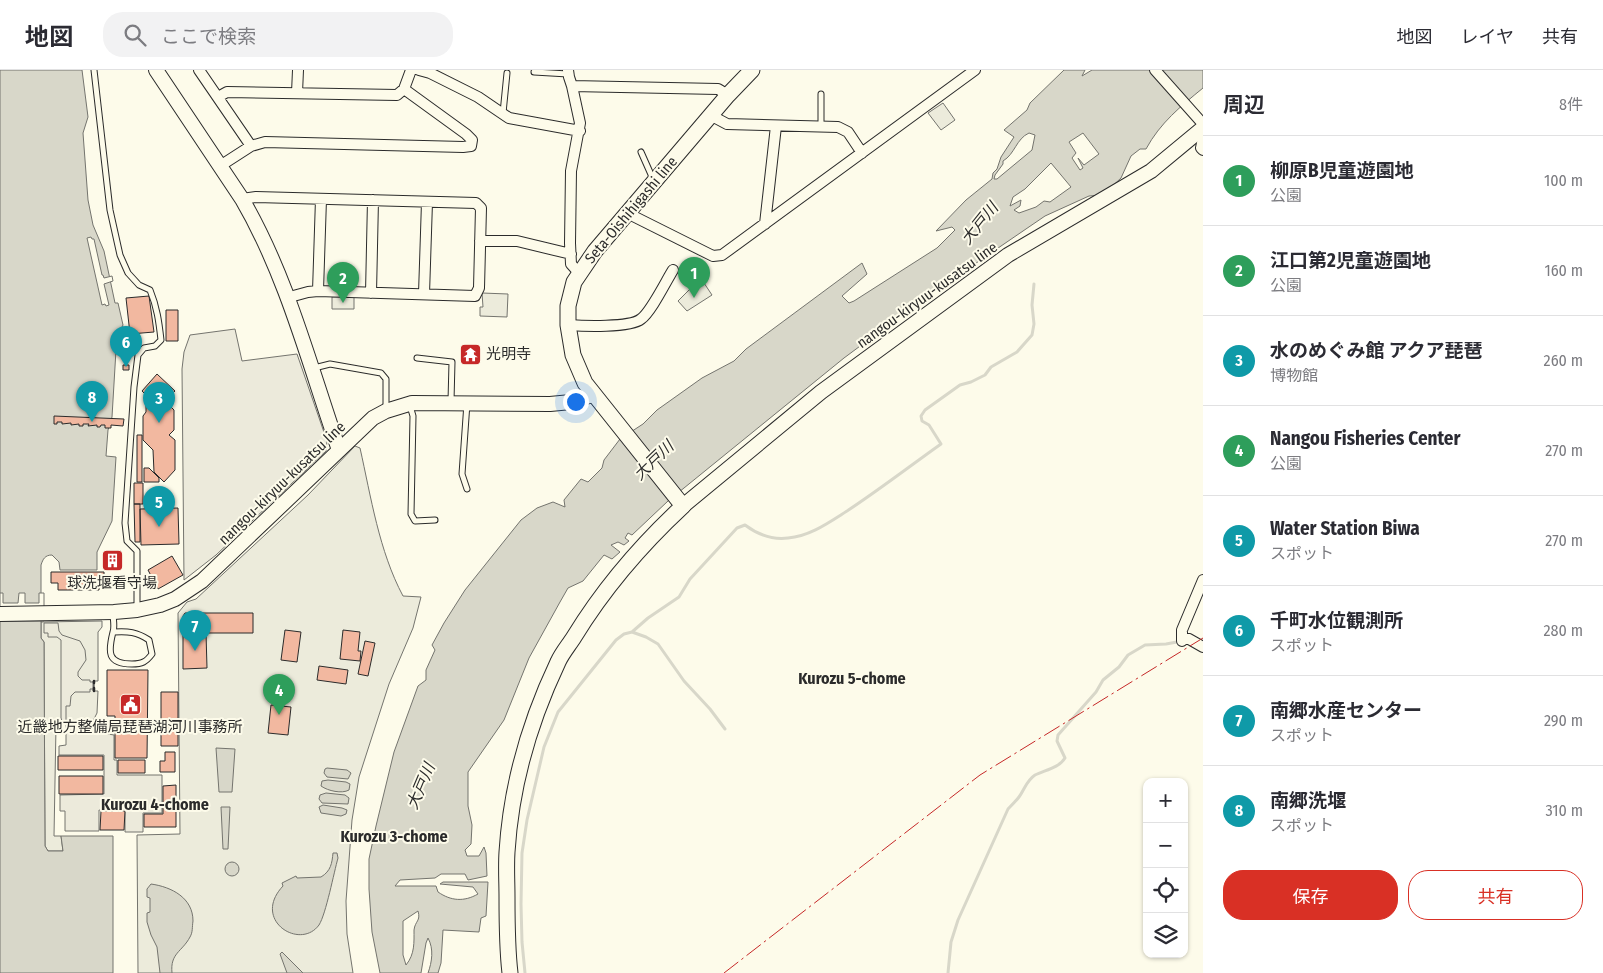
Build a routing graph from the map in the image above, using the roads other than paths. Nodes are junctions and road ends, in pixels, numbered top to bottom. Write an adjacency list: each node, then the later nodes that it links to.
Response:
1 (94, 70): 59 (lane)
2 (156, 70): 30 (main road)
3 (199, 70): 18 (street)
4 (298, 70): 15 (street)
5 (411, 70): 14 (street)
6 (419, 70): 19 (street)
7 (752, 70): 17 (main road, Seta-Oishihigashi line)
8 (975, 70): 29 (street)
9 (1155, 70): 21 (street)
10 (507, 72): 19 (lane)
11 (534, 72): 12 (lane)
12 (568, 72): 13 (street)
13 (572, 86): 17 (street); 24 (street)
14 (404, 89): 15 (street); 26 (street)
15 (297, 93): 18 (street)
16 (822, 94): 23 (lane)
17 (728, 95): 20 (main road, Seta-Oishihigashi line)
18 (218, 97): 26 (street)
19 (503, 113): 24 (street)
20 (712, 116): 22 (street); 31 (main road, Seta-Oishihigashi line)
21 (1203, 125): 56 (main road, nangou-kiryuu-kusatsu line)
22 (776, 126): 23 (street); 37 (street)
23 (821, 127): 29 (street)
24 (580, 131): 39 (street)
25 (1203, 138): 27 (street)
26 (251, 146): 30 (street)
27 (1203, 150)
28 (642, 152): 31 (lane)
29 (862, 152): 37 (street)
30 (220, 166): 32 (main road)
31 (654, 182): 36 (main road, Seta-Oishihigashi line)
32 (242, 199): 33 (street); 45 (main road)
33 (321, 199): 34 (street); 42 (street)
34 (373, 200): 35 (street); 43 (street)
35 (426, 202): 38 (street); 44 (street)
36 (627, 213): 37 (street); 41 (main road, Seta-Oishihigashi line)
37 (764, 224)
38 (480, 241): 39 (street); 44 (street)
39 (571, 254): 41 (street)
40 (673, 270): 46 (street)
41 (579, 273): 46 (main road, Seta-Oishihigashi line)
42 (318, 291): 43 (street); 45 (street)
43 (371, 293): 44 (street)
44 (424, 294)
45 (286, 298): 48 (main road)
46 (568, 325): 49 (main road, Seta-Oishihigashi line)
47 (417, 358): 50 (lane)
48 (311, 368): 53 (lane); 54 (main road)
49 (596, 399): 52 (main road, nangou-kiryuu-kusatsu line); 56 (main road, Seta-Oishihigashi line)
50 (451, 402): 51 (main road, nangou-kiryuu-kusatsu line); 52 (main road, nangou-kiryuu-kusatsu line)
51 (409, 403): 53 (main road, nangou-kiryuu-kusatsu line); 57 (lane)
52 (467, 403): 55 (lane)
53 (386, 411): 54 (main road, nangou-kiryuu-kusatsu line)
54 (340, 450): 59 (main road, nangou-kiryuu-kusatsu line)
55 (467, 489)
56 (680, 503): 64 (main road)
57 (435, 520)
58 (1203, 580): 63 (street)
59 (137, 610): 60 (main road, nangou-kiryuu-kusatsu line)
60 (113, 612): 61 (main road, nangou-kiryuu-kusatsu line); 62 (lane)
61 (0, 614)
62 (114, 632): 62 (lane)
63 (1203, 647)
64 (510, 973)

